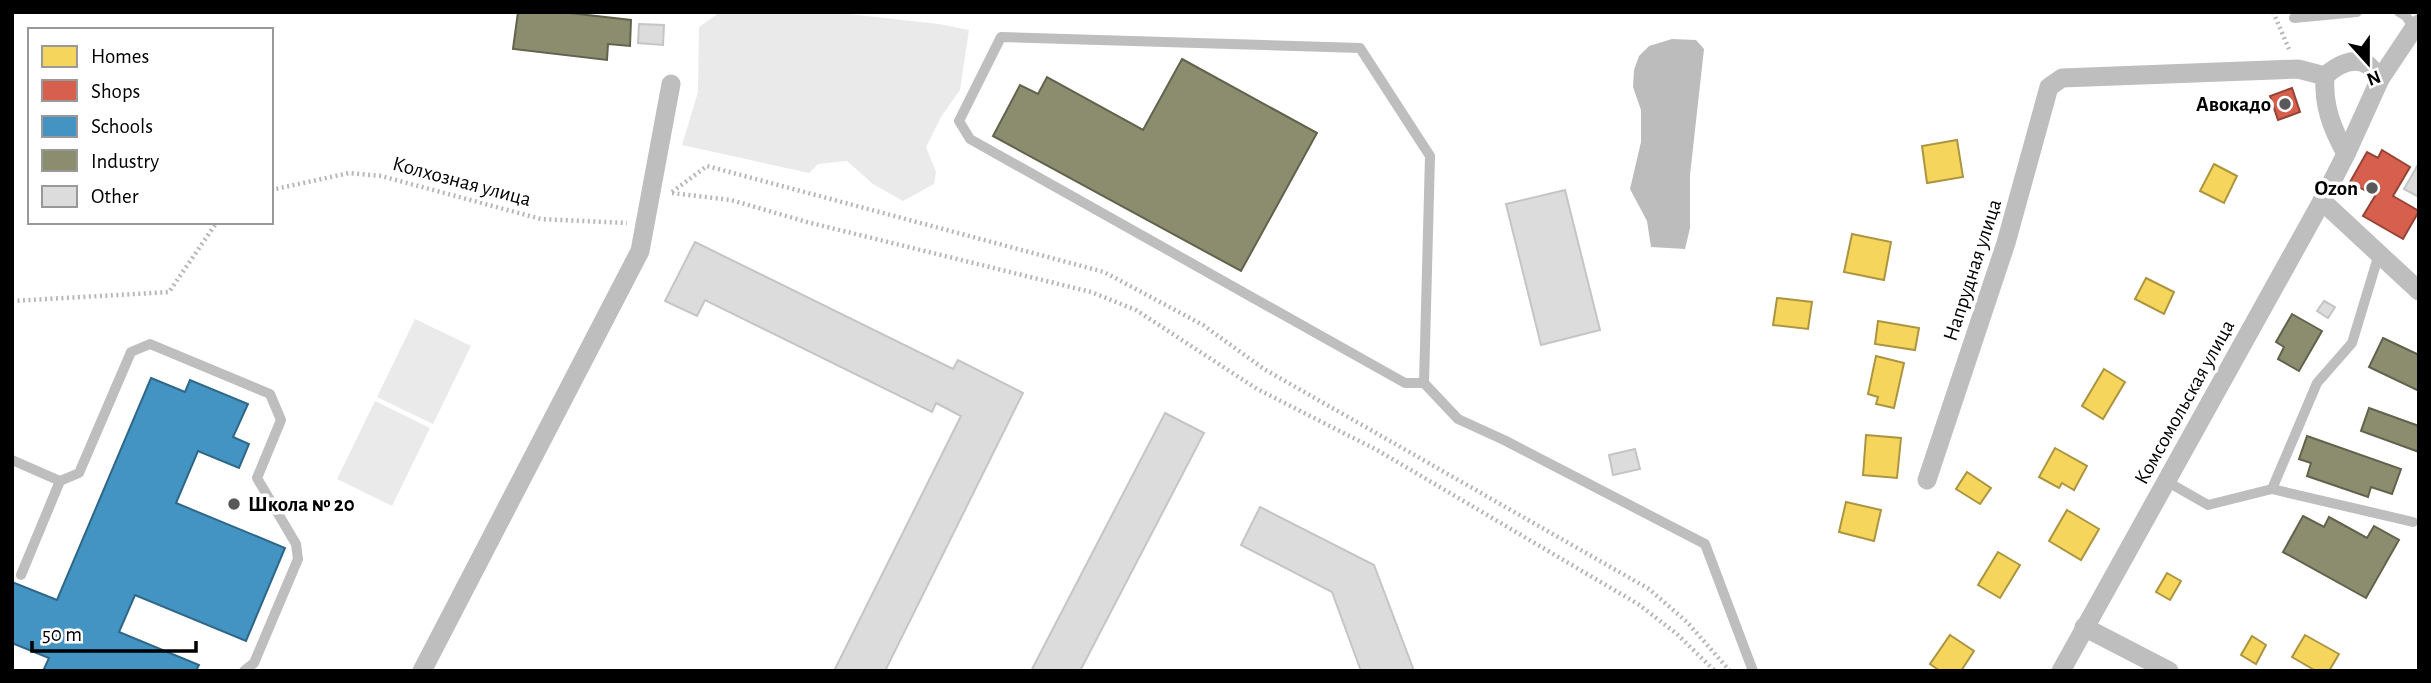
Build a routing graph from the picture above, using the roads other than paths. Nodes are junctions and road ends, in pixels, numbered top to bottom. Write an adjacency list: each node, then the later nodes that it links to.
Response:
1 (2357, 12): 3 (lane)
2 (2399, 12): 4 (lane)
3 (2294, 18)
4 (2416, 26): 6 (street, Комсомольская улица)
5 (2325, 76): 6 (street); 8 (street); 14 (street, Напрудная улица)
6 (2380, 79): 8 (street, Комсомольская улица)
7 (671, 84): 22 (street)
8 (2346, 154): 9 (street, Комсомольская улица)
9 (2322, 201): 10 (street); 15 (street, Комсомольская улица)
10 (2379, 254): 11 (street); 17 (lane)
11 (2419, 290)
12 (1424, 383): 12 (lane); 23 (lane)
13 (12, 460): 16 (lane)
14 (1927, 480)
15 (2166, 480): 17 (lane); 20 (street, Комсомольская улица)
16 (60, 481): 19 (lane); 21 (lane)
17 (2272, 489): 18 (lane)
18 (2413, 522)
19 (21, 575)
20 (2084, 627): 24 (street, Комсомольская улица); 25 (street)
21 (244, 671)
22 (422, 671)
23 (1753, 671)
24 (2061, 671)
25 (2169, 671)

